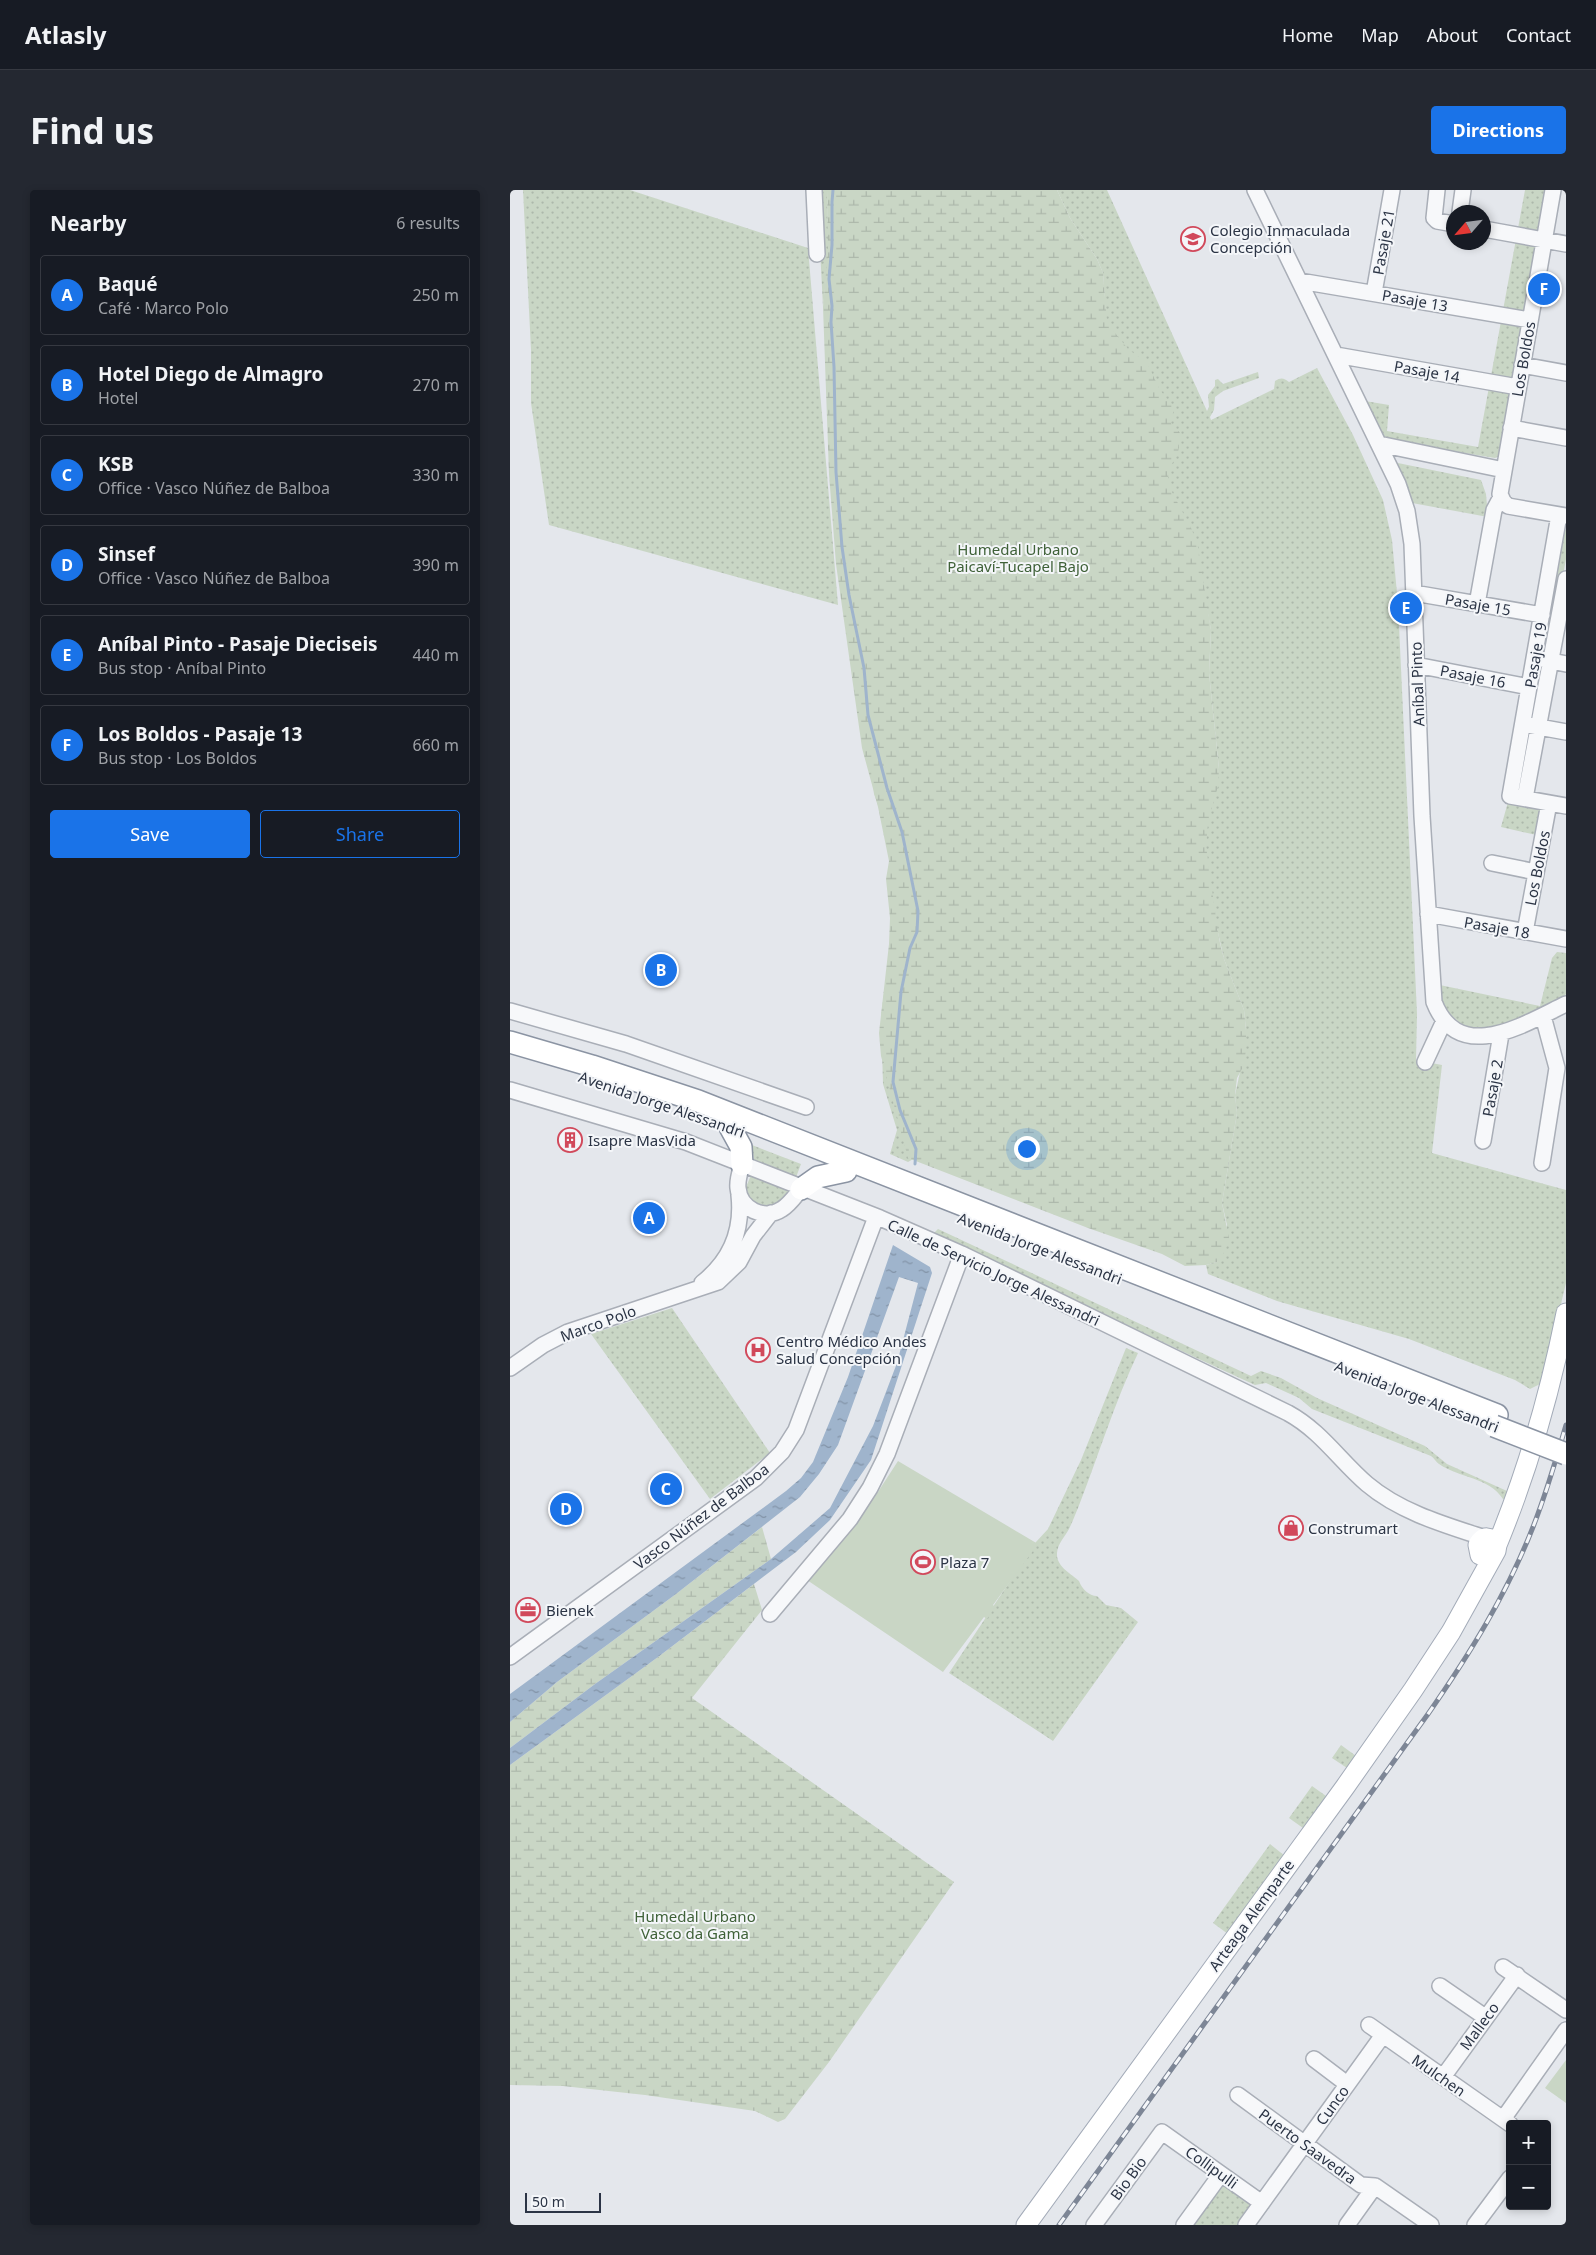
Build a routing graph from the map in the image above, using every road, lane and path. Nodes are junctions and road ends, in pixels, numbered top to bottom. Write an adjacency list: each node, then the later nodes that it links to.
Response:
1 (814, 190): 12 (street)
2 (1255, 190): 13 (street, Aníbal Pinto)
3 (1392, 190): 14 (street, Pasaje 21)
4 (1437, 190): 8 (street)
5 (1463, 190): 7 (street)
6 (1552, 190): 10 (street, Los Boldos)
7 (1461, 205)
8 (1446, 223)
9 (1491, 230): 10 (street)
10 (1544, 238): 11 (street); 15 (street, Los Boldos)
11 (1566, 244)
12 (817, 254)
13 (1300, 281): 14 (street, Pasaje 13); 16 (street, Aníbal Pinto)
14 (1374, 293): 15 (street, Pasaje 13)
15 (1530, 320): 17 (street, Los Boldos)
16 (1336, 355): 19 (street, Pasaje 14); 22 (street, Aníbal Pinto)
17 (1522, 366): 18 (street); 19 (street, Los Boldos)
18 (1566, 373)
19 (1518, 387): 20 (street, Los Boldos)
20 (1511, 428): 21 (street); 23 (street, Los Boldos)
21 (1566, 438)
22 (1379, 444): 23 (street); 28 (street, Aníbal Pinto)
23 (1504, 470): 24 (street, Los Boldos)
24 (1501, 498): 25 (street); 29 (street)
25 (1563, 516): 26 (street, Pasaje 19)
26 (1546, 590): 27 (street); 30 (street, Pasaje 19)
27 (1565, 590): 32 (street, Pasaje 19)
28 (1414, 594): 29 (street, Pasaje 15); 34 (street, Aníbal Pinto)
29 (1477, 604): 30 (street, Pasaje 15)
30 (1542, 615): 31 (street, Pasaje 19)
31 (1534, 657): 32 (street); 35 (street, Pasaje 19)
32 (1551, 662): 33 (street); 37 (street, Pasaje 19)
33 (1566, 664)
34 (1416, 665): 35 (street, Pasaje 16); 44 (street, Aníbal Pinto)
35 (1529, 687): 36 (street, Pasaje 19)
36 (1522, 724): 37 (street); 39 (street, Pasaje 19)
37 (1538, 728): 38 (street); 39 (street, Pasaje 19)
38 (1566, 732)
39 (1525, 798): 40 (street)
40 (1549, 803): 41 (street); 43 (street, Los Boldos)
41 (1566, 806)
42 (1492, 863): 43 (street)
43 (1536, 872): 45 (street, Los Boldos)
44 (1428, 914): 45 (street, Pasaje 18); 50 (street, Aníbal Pinto)
45 (1525, 932): 46 (street, Pasaje 18)
46 (1566, 939)
47 (1563, 1004): 49 (street)
48 (510, 1011): 56 (street)
49 (1543, 1016): 51 (street); 59 (street)
50 (1444, 1022): 51 (street); 54 (street)
51 (1501, 1034): 58 (street, Pasaje 2)
52 (510, 1042): 70 (highway, Avenida Jorge Alessandri)
53 (510, 1055): 57 (highway, Avenida Jorge Alessandri)
54 (1425, 1062)
55 (510, 1090): 60 (street, Calle de Servicio Jorge Alessandri)
56 (806, 1107)
57 (730, 1127): 60 (highway); 61 (highway, Avenida Jorge Alessandri)
58 (1483, 1141)
59 (1542, 1163)
60 (740, 1171): 62 (street, Marco Polo); 63 (street, Calle de Servicio Jorge Alessandri)
61 (846, 1171): 63 (highway); 70 (highway, Avenida Jorge Alessandri)
62 (739, 1195): 64 (street); 67 (street, Marco Polo)
63 (803, 1195): 64 (street, Marco Polo); 65 (street, Calle de Servicio Jorge Alessandri)
64 (771, 1213): 67 (street, Marco Polo)
65 (876, 1217): 66 (street, Calle de Servicio Jorge Alessandri); 75 (street, Vasco Núñez de Balboa)
66 (962, 1254): 73 (street, Calle de Servicio Jorge Alessandri); 74 (street)
67 (692, 1290): 69 (street, Marco Polo)
68 (1566, 1313): 73 (main road, Arteaga Alemparte)
69 (510, 1368)
70 (1496, 1420): 71 (highway, Avenida Jorge Alessandri); 72 (highway, Avenida Jorge Alessandri, bridge)
71 (1566, 1441)
72 (1566, 1454)
73 (1486, 1547): 96 (main road, Arteaga Alemparte)
74 (770, 1614)
75 (510, 1657)
76 (1504, 1967): 77 (street)
77 (1517, 1975): 79 (street); 80 (street, Malleco)
78 (1440, 1986): 80 (street)
79 (1566, 2010)
80 (1485, 2016): 85 (street, Malleco)
81 (1369, 2025): 83 (street, Mulchen)
82 (1566, 2030): 88 (street)
83 (1383, 2035): 85 (street, Mulchen); 86 (street, Cunco)
84 (1314, 2059): 86 (street)
85 (1443, 2077): 89 (street, Mulchen)
86 (1347, 2084): 91 (street, Cunco)
87 (1238, 2095): 91 (street, Puerto Saavedra)
88 (1507, 2120)
89 (1506, 2121)
90 (1162, 2132): 92 (street, Collipulli); 97 (street, Bio Bio)
91 (1305, 2143): 94 (street, Puerto Saavedra); 95 (street, Cunco)
92 (1221, 2174): 95 (street, Collipulli); 98 (street)
93 (1506, 2183): 102 (street)
94 (1375, 2186): 100 (street); 101 (street, Puerto Saavedra)
95 (1262, 2203): 99 (street, Cunco)
96 (1026, 2225)
97 (1094, 2225)
98 (1186, 2225)
99 (1246, 2225)
100 (1347, 2225)
101 (1431, 2225)
102 (1475, 2225)

